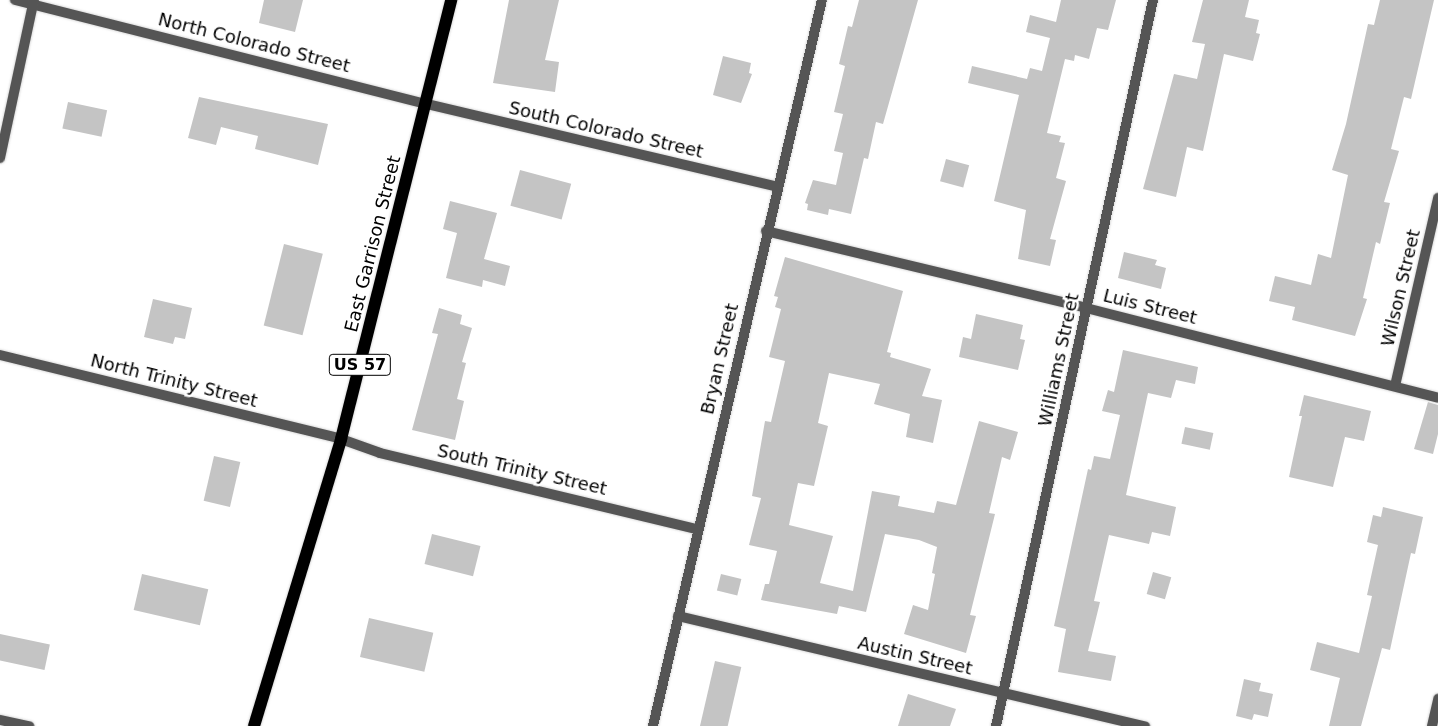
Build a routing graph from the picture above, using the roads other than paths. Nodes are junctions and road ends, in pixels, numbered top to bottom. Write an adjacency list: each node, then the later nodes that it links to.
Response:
1 (15, 0): 5 (street, North Colorado Street)
2 (452, 0): 6 (main road, East Garrison Street / US 57)
3 (822, 0): 8 (street, Bryan Street)
4 (1153, 0): 11 (street, Williams Street)
5 (34, 2): 6 (street, North Colorado Street); 7 (street)
6 (427, 104): 8 (street, South Colorado Street); 15 (main road, East Garrison Street / US 57)
7 (0, 158)
8 (777, 187): 10 (street, Bryan Street)
9 (1438, 198): 13 (street, Wilson Street)
10 (766, 231): 11 (street, Luis Street); 16 (street, Bryan Street)
11 (1086, 308): 13 (street, Luis Street); 18 (street, Williams Street)
12 (0, 355): 15 (street, North Trinity Street)
13 (1395, 386): 14 (street, Luis Street)
14 (1438, 398)
15 (341, 439): 16 (street, South Trinity Street); 22 (main road, East Garrison Street / US 57)
16 (697, 529): 17 (street, Bryan Street)
17 (678, 616): 18 (street, Austin Street); 23 (street, Bryan Street)
18 (1003, 693): 24 (street, Williams Street); 25 (street, Austin Street)
19 (1438, 699): 26 (street)
20 (0, 720): 21 (street)
21 (29, 726)
22 (254, 726)
23 (653, 726)
24 (996, 726)
25 (1145, 726)
26 (1432, 726)

